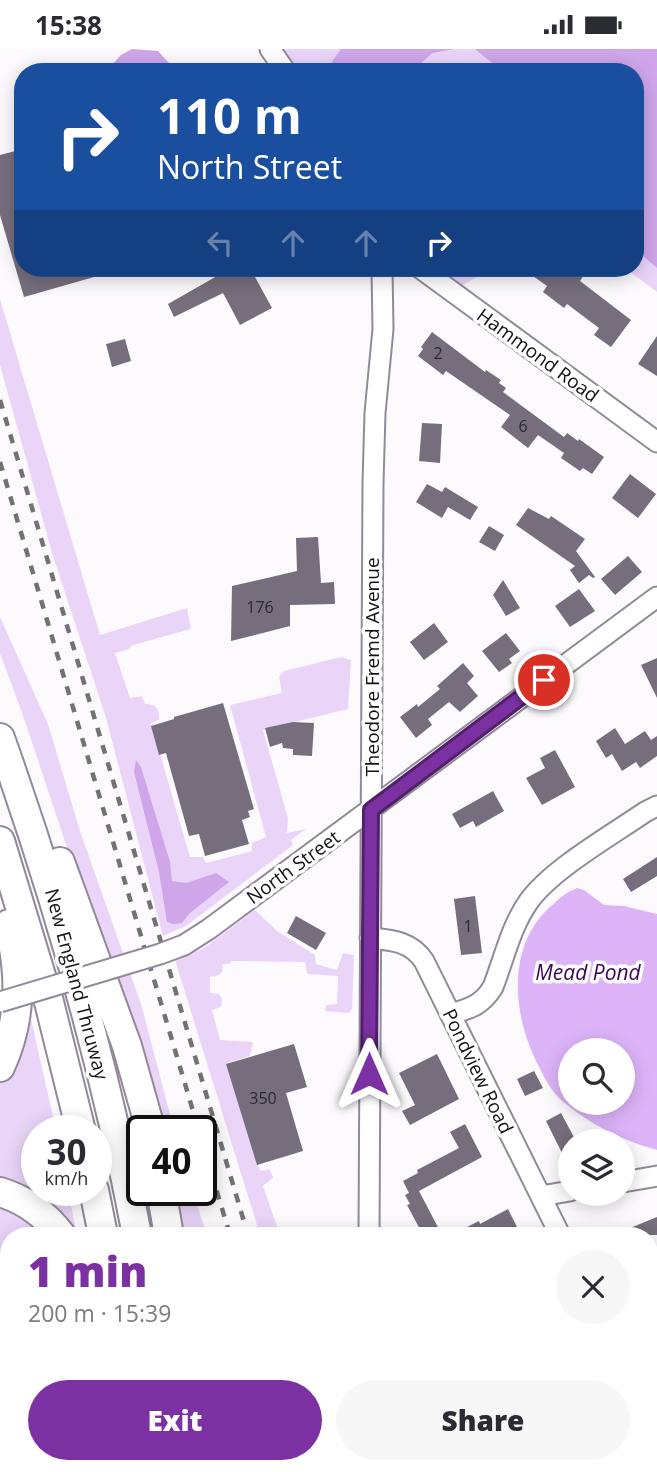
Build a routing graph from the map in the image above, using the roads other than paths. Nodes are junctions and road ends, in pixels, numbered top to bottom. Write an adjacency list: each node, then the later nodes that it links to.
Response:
1 (382, 277): 8 (street, Theodore Fremd Avenue)
2 (432, 277): 3 (street, Hammond Road)
3 (657, 442)
4 (657, 597): 8 (street, North Street)
5 (0, 731): 16 (highway)
6 (0, 738): 26 (highway, New England Thruway)
7 (657, 806): 13 (street)
8 (371, 810): 11 (street, Theodore Fremd Avenue); 12 (street, North Street, bridge)
9 (0, 841): 15 (highway, New England Thruway)
10 (0, 891): 14 (highway)
11 (370, 938): 13 (street, Pondview Road); 28 (street, Theodore Fremd Avenue)
12 (0, 1002)
13 (450, 1014): 21 (street, Pondview Road)
14 (0, 1067)
15 (77, 1115)
16 (146, 1115)
17 (657, 1176): 18 (street)
18 (635, 1180)
19 (0, 1192): 24 (highway)
20 (558, 1193): 21 (street)
21 (541, 1196): 29 (street, Pondview Road)
22 (97, 1206): 25 (highway)
23 (164, 1206): 27 (highway)
24 (54, 1227)
25 (101, 1227)
26 (135, 1227)
27 (168, 1227)
28 (369, 1227)
29 (556, 1227)

